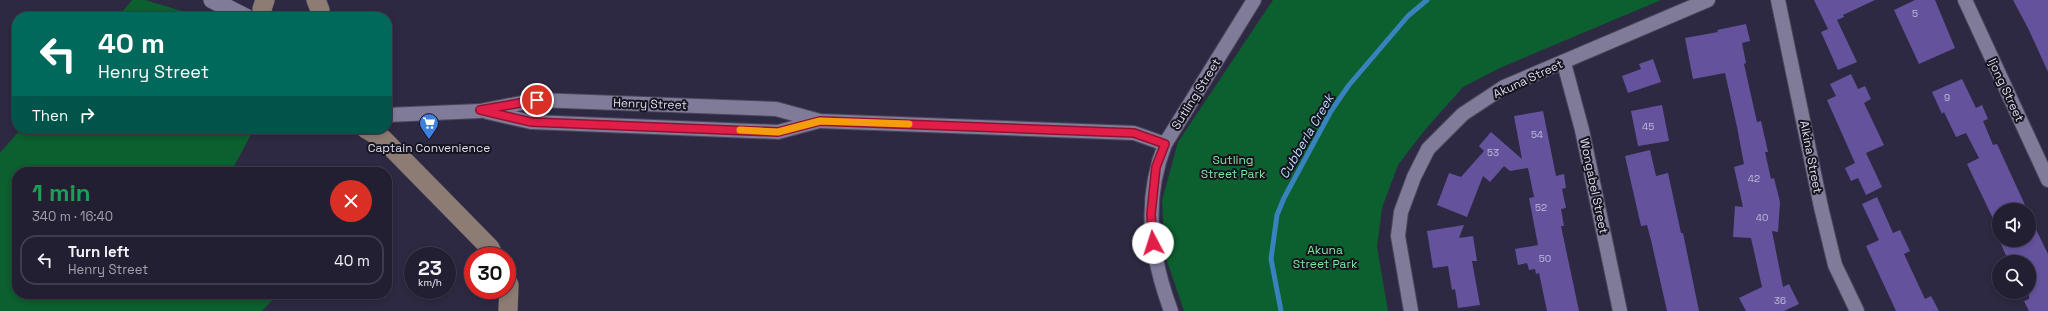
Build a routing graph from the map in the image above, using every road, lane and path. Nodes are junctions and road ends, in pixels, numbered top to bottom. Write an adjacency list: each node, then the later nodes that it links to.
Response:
1 (212, 0): 7 (street)
2 (265, 0): 8 (main road)
3 (1254, 0): 14 (street, Sutling Street)
4 (1708, 0): 9 (street, Akuna Street)
5 (1778, 0): 22 (street, Alkina Street)
6 (1965, 0): 15 (street, Ijong Street)
7 (236, 12)
8 (262, 12)
9 (1564, 63): 20 (street, Akuna Street); 21 (street, Wongabel Street)
10 (480, 110): 11 (street, Henry Street); 12 (street, Henry Street); 12 (street, Henry Street)
11 (392, 115)
12 (820, 121): 14 (street, Henry Street)
13 (381, 134): 16 (main road)
14 (1165, 144): 19 (street, Sutling Street)
15 (2048, 180)
16 (489, 247)
17 (508, 299): 18 (main road)
18 (508, 311)
19 (1171, 311)
20 (1410, 311)
21 (1620, 311)
22 (1856, 311)

